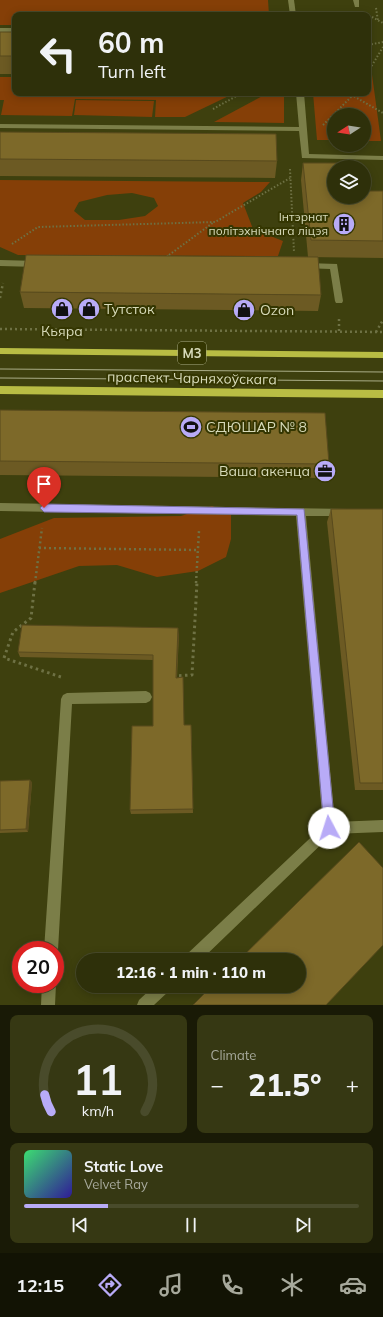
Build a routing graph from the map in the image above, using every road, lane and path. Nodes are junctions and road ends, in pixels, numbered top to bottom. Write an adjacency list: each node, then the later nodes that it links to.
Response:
1 (291, 0): 3 (lane)
2 (376, 7): 4 (path)
3 (293, 12)
4 (378, 22)
5 (0, 30): 6 (lane)
6 (12, 30)
7 (383, 42): 8 (path)
8 (371, 44)
9 (383, 47): 10 (path)
10 (371, 67)
11 (300, 96): 15 (lane)
12 (353, 96): 13 (path)
13 (383, 113)
14 (0, 126): 15 (lane)
15 (303, 129): 16 (lane)
16 (383, 158)
17 (290, 178): 18 (path)
18 (215, 222): 19 (path); 20 (path)
19 (8, 246)
20 (161, 261)
21 (0, 263): 22 (lane)
22 (45, 264)
23 (294, 266): 24 (lane)
24 (339, 301)
25 (383, 320): 27 (path)
26 (0, 328): 27 (path)
27 (376, 332): 28 (path)
28 (383, 332)
29 (0, 351): 30 (main road, праспект Чарняхоўскага / М3)
30 (383, 355)
31 (0, 390): 32 (main road, праспект Чарняхоўскага)
32 (383, 394)
33 (0, 507): 34 (lane)
34 (44, 508): 35 (lane); 38 (path)
35 (199, 510): 36 (lane); 39 (path)
36 (301, 512): 37 (lane); 46 (lane)
37 (353, 512)
38 (39, 548): 39 (path); 41 (path)
39 (199, 550): 42 (path)
40 (0, 653): 41 (path)
41 (4, 658): 44 (path)
42 (168, 676)
43 (146, 696): 44 (lane)
44 (67, 699): 47 (lane)
45 (383, 826): 46 (lane)
46 (329, 828): 48 (lane)
47 (52, 941)
48 (198, 953)
49 (49, 993): 51 (lane)
50 (157, 993): 52 (lane)
51 (48, 1005)
52 (144, 1005)

